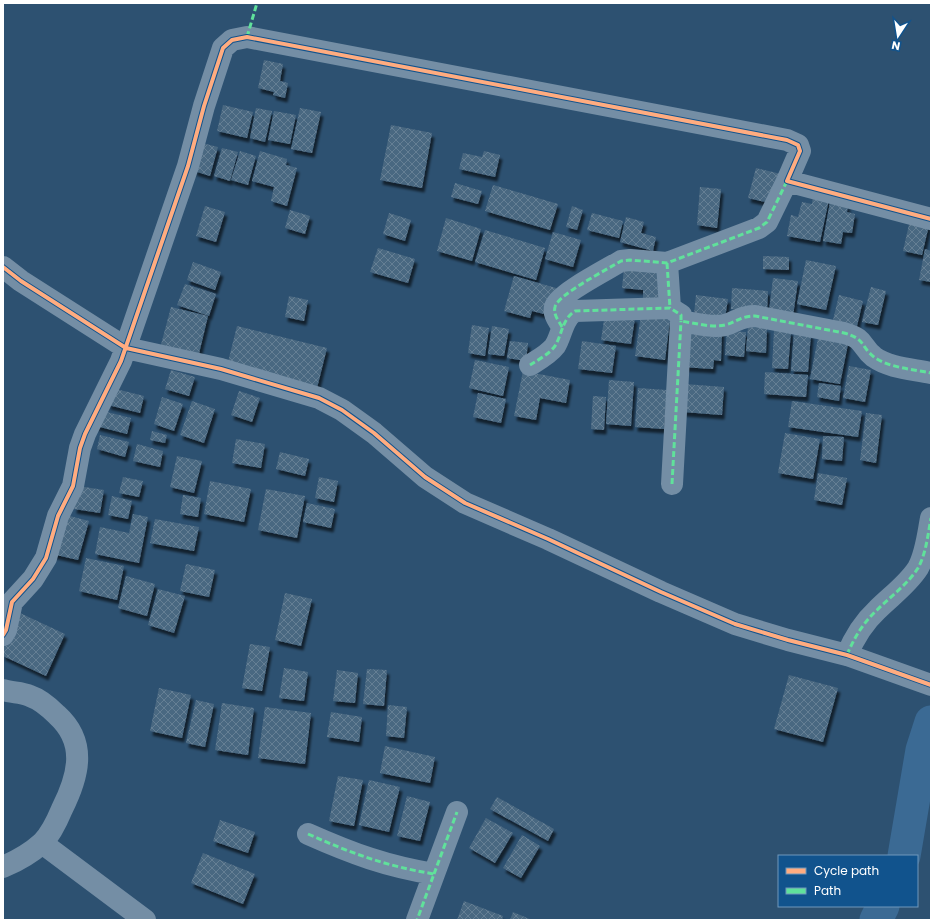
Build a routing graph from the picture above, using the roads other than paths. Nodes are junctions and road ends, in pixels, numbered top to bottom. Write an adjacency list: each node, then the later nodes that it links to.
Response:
1 (787, 181): 2 (street); 3 (street); 7 (street)
2 (931, 219)
3 (667, 263): 5 (street); 6 (street)
4 (3, 267): 7 (street)
5 (675, 314): 6 (street); 9 (street); 10 (street)
6 (562, 327): 8 (street)
7 (126, 348): 12 (street); 13 (street)
8 (530, 365)
9 (931, 372)
10 (672, 484)
11 (931, 518): 13 (street)
12 (3, 635)
13 (847, 655): 14 (street)
14 (931, 685)
15 (3, 690): 18 (street)
16 (457, 812): 20 (street)
17 (308, 834): 20 (street)
18 (42, 843): 19 (street); 21 (street)
19 (3, 867)
20 (434, 874): 22 (street)
21 (145, 920)
22 (417, 920)

